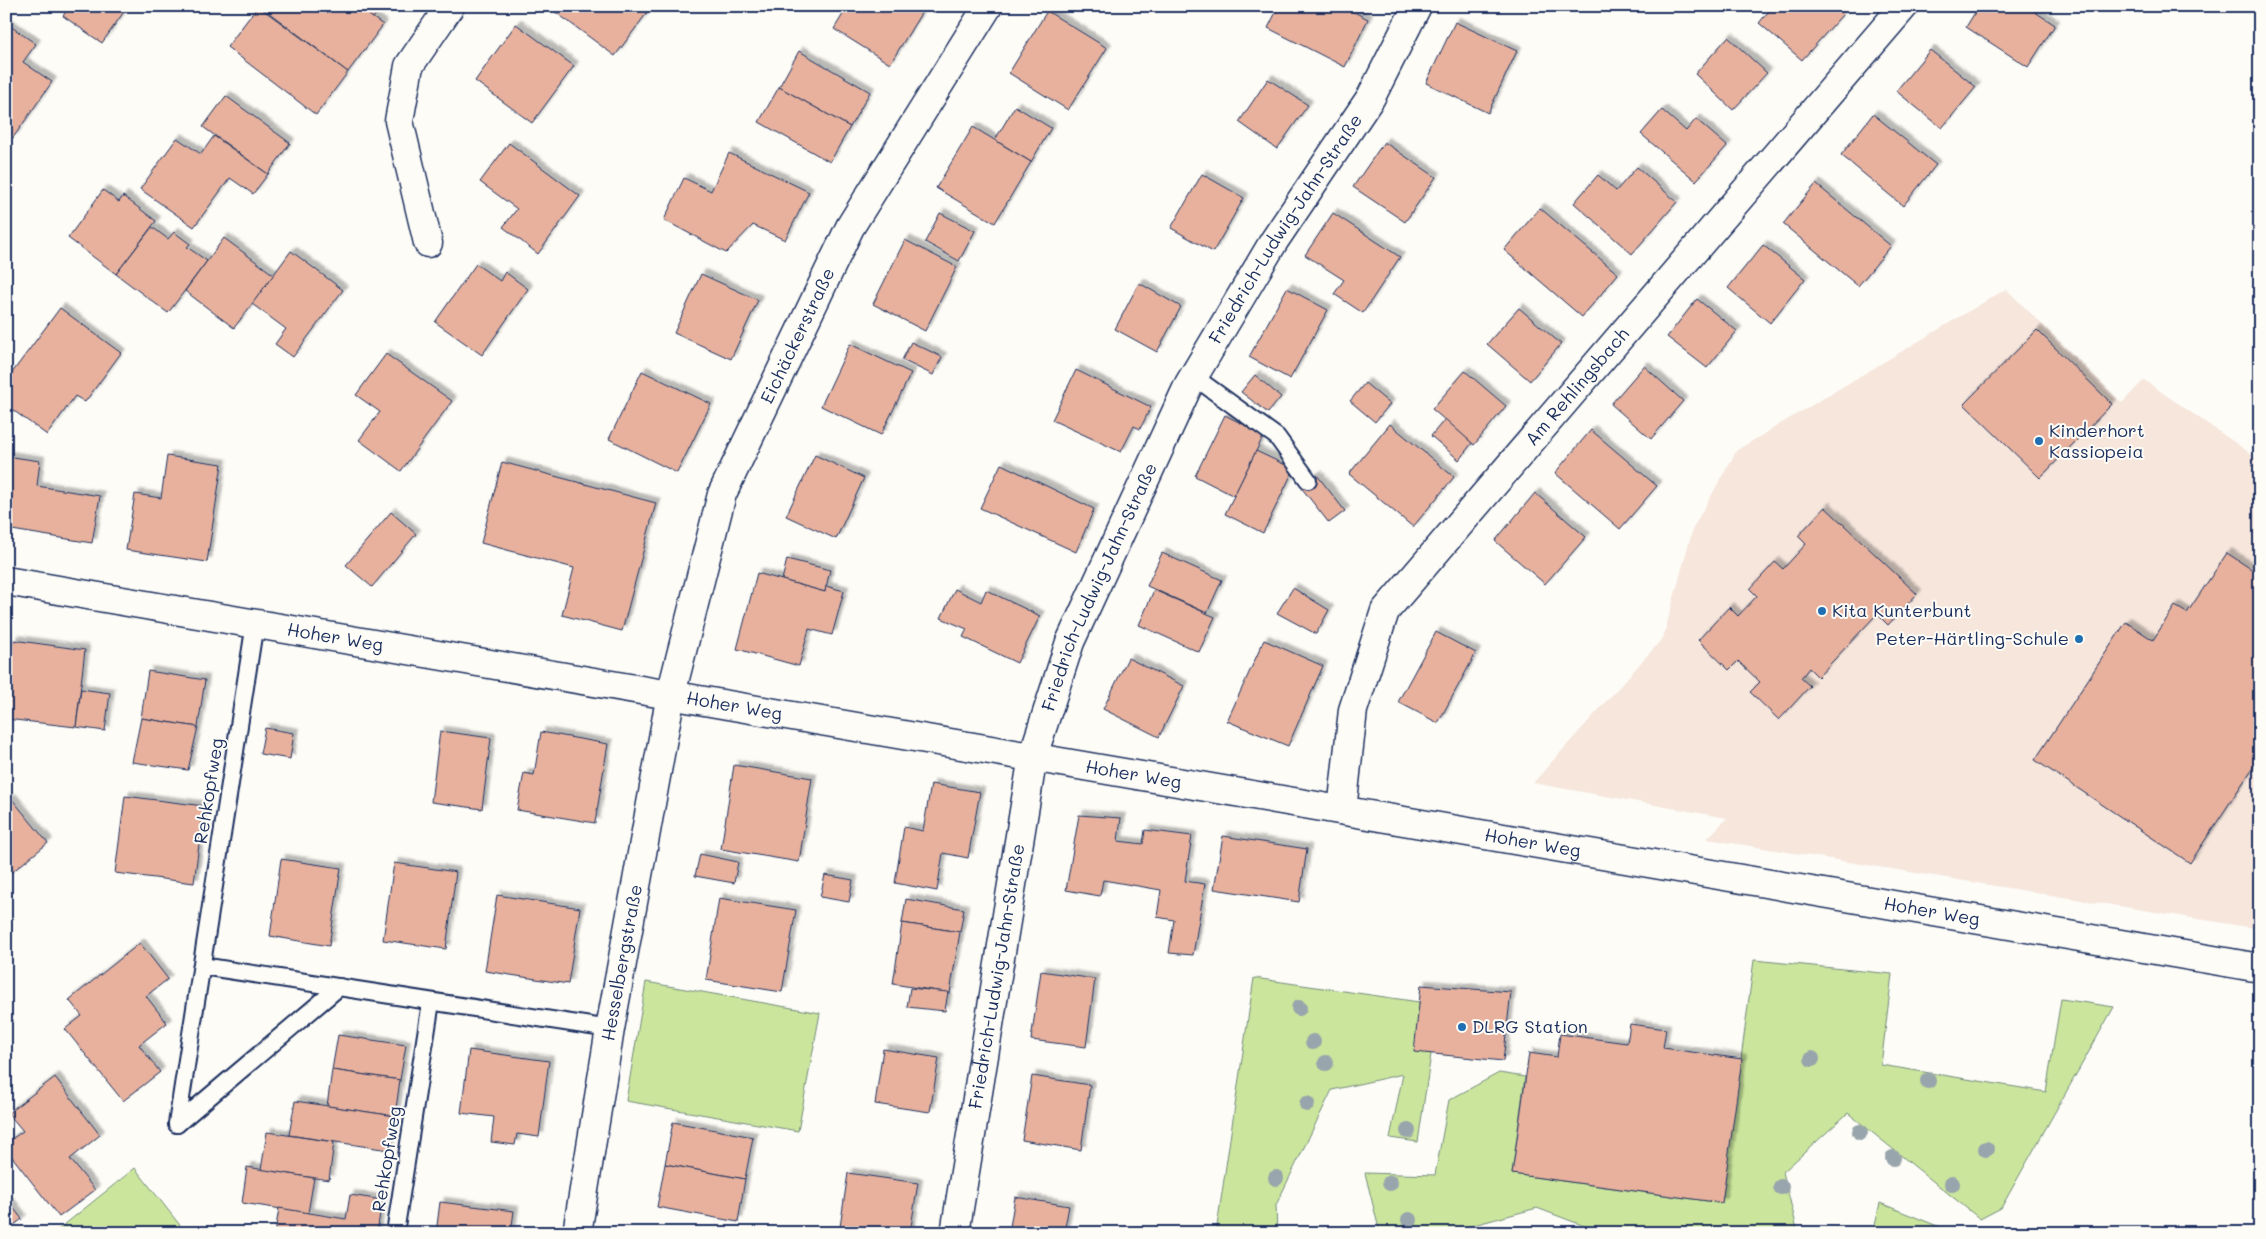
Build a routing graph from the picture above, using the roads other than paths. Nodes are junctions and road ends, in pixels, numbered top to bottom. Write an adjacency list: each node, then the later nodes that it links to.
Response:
1 (450, 6): 5 (street)
2 (988, 6): 10 (street, Eichäckerstraße)
3 (1417, 6): 6 (street, Friedrich-Ludwig-Jahn-Straße)
4 (1904, 6): 12 (street, Am Rehlingsbach)
5 (428, 244)
6 (1193, 376): 7 (lane); 11 (street, Friedrich-Ludwig-Jahn-Straße)
7 (1308, 480)
8 (6, 581): 9 (street, Hoher Weg)
9 (255, 623): 10 (street, Hoher Weg); 13 (lane, Rehkopfweg)
10 (671, 694): 11 (street, Hoher Weg); 17 (street, Hesselbergstraße)
11 (1034, 756): 12 (street, Hoher Weg); 20 (street, Friedrich-Ludwig-Jahn-Straße)
12 (1342, 810): 14 (street, Hoher Weg)
13 (202, 966): 15 (lane); 15 (lane, Rehkopfweg)
14 (2260, 968)
15 (338, 987): 16 (lane)
16 (431, 1002): 17 (lane); 18 (lane, Rehkopfweg)
17 (610, 1029): 19 (street, Hesselbergstraße)
18 (395, 1233)
19 (577, 1233)
20 (955, 1233)

